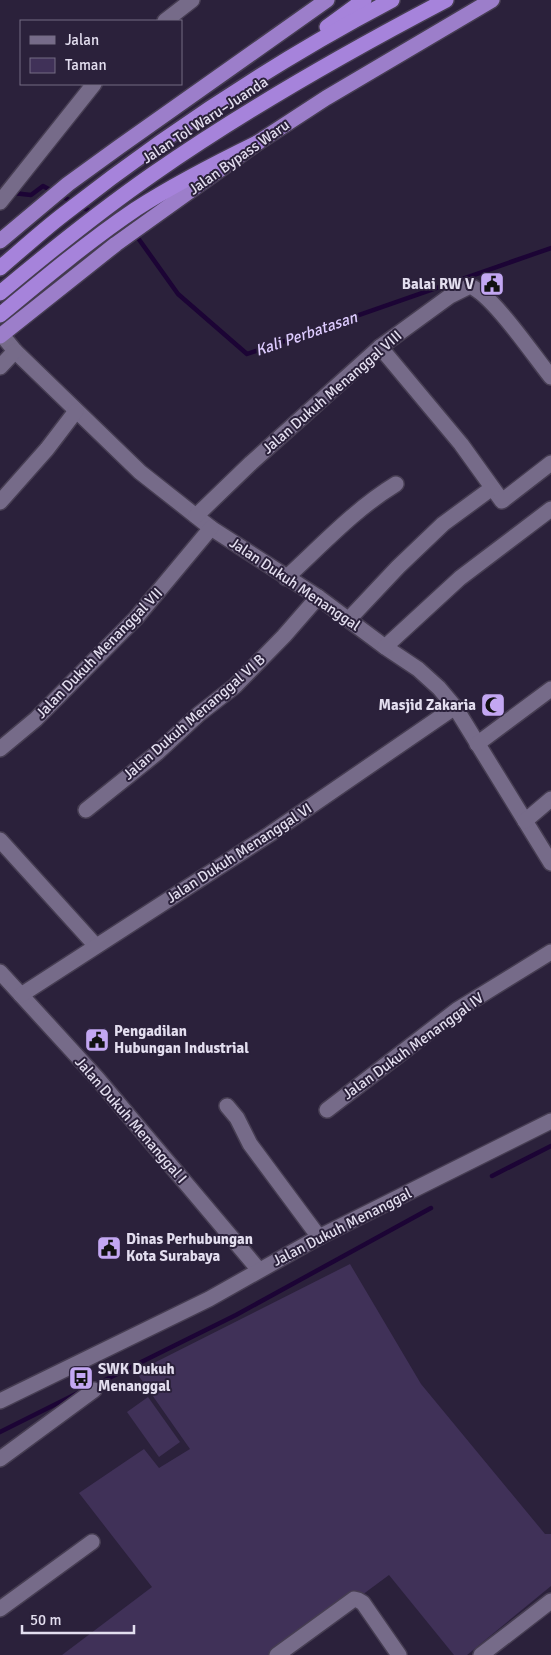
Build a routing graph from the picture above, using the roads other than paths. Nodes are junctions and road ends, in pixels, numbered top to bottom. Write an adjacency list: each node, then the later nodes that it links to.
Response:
1 (192, 0): 7 (street)
2 (327, 0): 12 (highway)
3 (364, 0): 8 (highway)
4 (392, 0): 8 (highway, Jalan Tol Waru–Juanda)
5 (446, 0): 14 (highway, Jalan Tol Waru–Juanda)
6 (492, 0): 10 (highway, Jalan Bypass Waru)
7 (165, 20)
8 (274, 67): 13 (highway, Jalan Tol Waru–Juanda)
9 (93, 85): 11 (street)
10 (257, 143): 15 (highway); 16 (highway, Jalan Bypass Waru)
11 (0, 201)
12 (0, 241)
13 (0, 268)
14 (0, 293)
15 (0, 315)
16 (1, 336): 18 (street, Jalan Dukuh Menanggal)
17 (380, 347): 20 (street, Jalan Dukuh Menanggal VIII); 24 (street); 27 (street, Jalan Dukuh Menanggal VIII)
18 (15, 351): 19 (street); 21 (street, Jalan Dukuh Menanggal)
19 (0, 367)
20 (551, 378)
21 (76, 411): 25 (street); 27 (street, Jalan Dukuh Menanggal)
22 (551, 463): 24 (street)
23 (396, 484): 29 (street)
24 (492, 488): 31 (street)
25 (0, 502)
26 (551, 509): 32 (street)
27 (196, 516): 28 (street, Jalan Dukuh Menanggal)
28 (211, 528): 29 (street, Jalan Dukuh Menanggal); 36 (street, Jalan Dukuh Menanggal VII)
29 (286, 578): 30 (street, Jalan Dukuh Menanggal)
30 (318, 597): 31 (street, Jalan Dukuh Menanggal); 38 (street, Jalan Dukuh Menanggal VI B)
31 (348, 620): 32 (street, Jalan Dukuh Menanggal)
32 (385, 647): 34 (street, Jalan Dukuh Menanggal)
33 (551, 689): 35 (street)
34 (455, 707): 35 (street, Jalan Dukuh Menanggal); 42 (street, Jalan Dukuh Menanggal VI)
35 (481, 742): 39 (street, Jalan Dukuh Menanggal)
36 (0, 749)
37 (551, 799): 39 (street)
38 (86, 810)
39 (525, 820): 41 (street, Jalan Dukuh Menanggal)
40 (0, 840): 42 (street)
41 (551, 863)
42 (96, 946): 45 (street, Jalan Dukuh Menanggal VI)
43 (551, 952): 47 (street, Jalan Dukuh Menanggal IV)
44 (0, 972): 45 (street, Jalan Dukuh Menanggal I)
45 (21, 995): 50 (street, Jalan Dukuh Menanggal I)
46 (227, 1106): 49 (street)
47 (327, 1110)
48 (551, 1121): 49 (street, Jalan Dukuh Menanggal)
49 (320, 1237): 50 (street, Jalan Dukuh Menanggal)
50 (259, 1270): 52 (street, Jalan Dukuh Menanggal)
51 (94, 1390): 53 (street)
52 (0, 1401)
53 (0, 1459)
54 (92, 1542): 56 (street)
55 (551, 1601): 59 (street)
56 (0, 1609)
57 (392, 1653): 58 (street)
58 (277, 1655)
59 (481, 1655)

